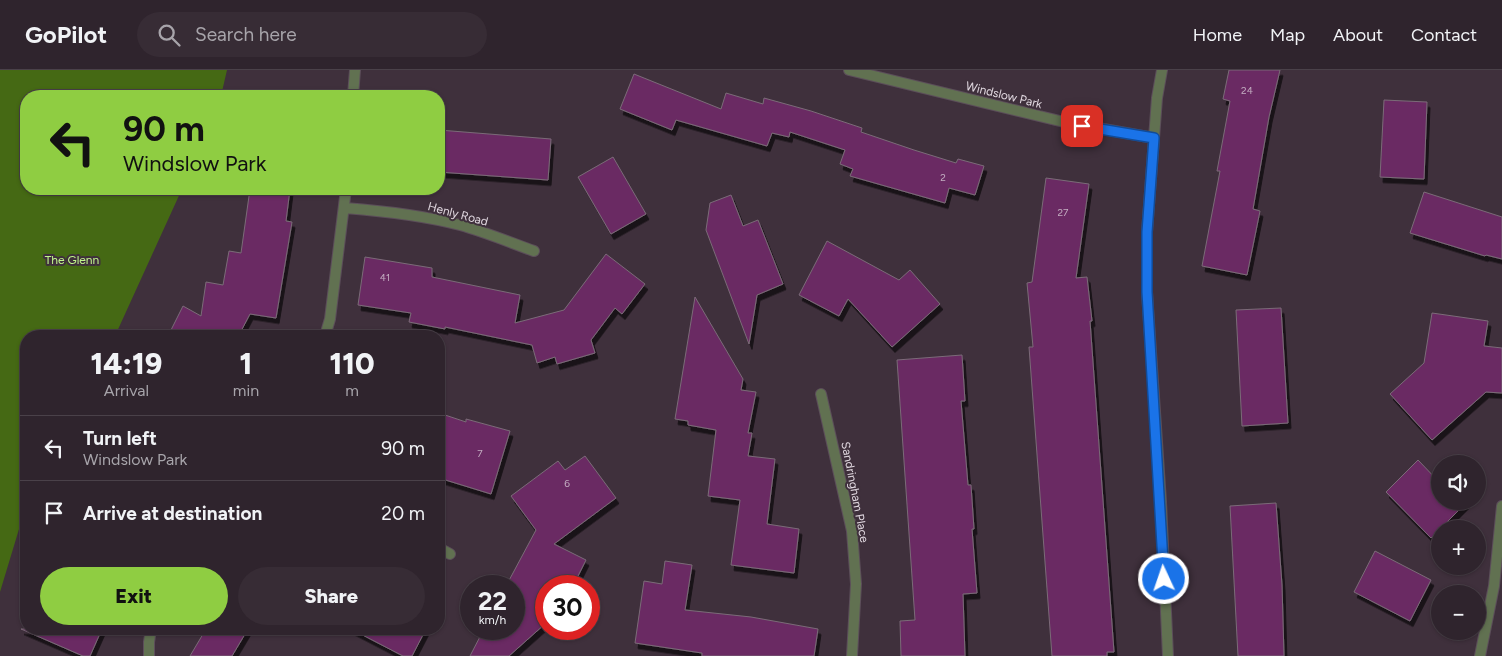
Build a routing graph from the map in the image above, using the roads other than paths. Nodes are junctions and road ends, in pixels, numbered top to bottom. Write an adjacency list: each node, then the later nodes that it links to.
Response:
1 (355, 70): 4 (street)
2 (851, 70): 5 (street, Windslow Park)
3 (1162, 70): 5 (street)
4 (353, 90)
5 (1154, 138): 17 (street)
6 (345, 195): 7 (street)
7 (344, 208): 8 (street, Henly Road); 9 (street)
8 (534, 250)
9 (327, 330)
10 (821, 394): 16 (street, Sandringham Place)
11 (1502, 506): 18 (street)
12 (445, 551): 13 (street)
13 (450, 554)
14 (150, 635): 15 (street)
15 (149, 656)
16 (852, 656)
17 (1168, 656)
18 (1480, 656)

